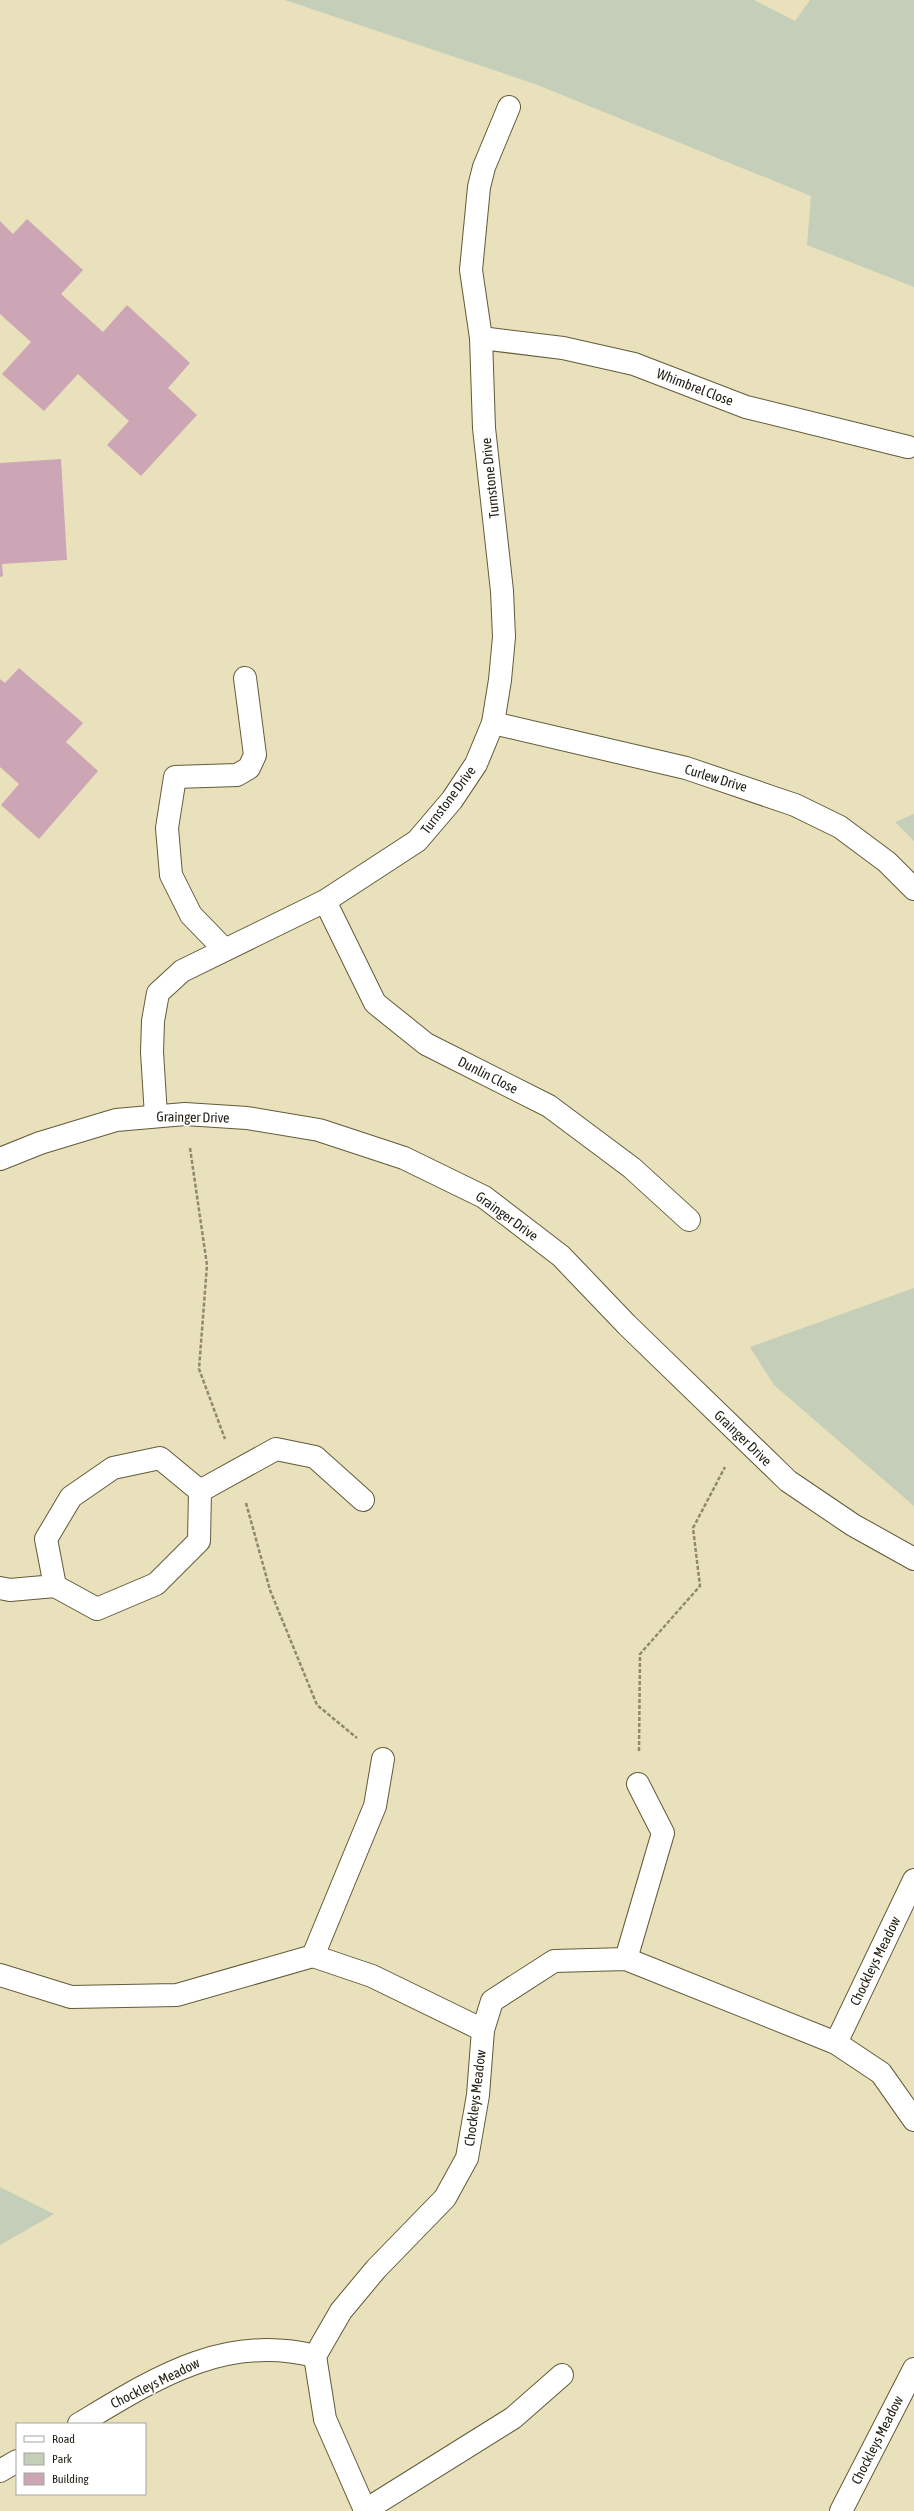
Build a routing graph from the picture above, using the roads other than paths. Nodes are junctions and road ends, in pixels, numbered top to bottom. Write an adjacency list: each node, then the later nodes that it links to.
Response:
1 (509, 107): 2 (street, Turnstone Drive)
2 (481, 338): 3 (street, Whimbrel Close); 5 (street, Turnstone Drive)
3 (908, 447)
4 (245, 678): 8 (street)
5 (493, 723): 6 (street, Curlew Drive); 7 (street, Turnstone Drive)
6 (914, 889)
7 (325, 901): 8 (street, Turnstone Drive); 11 (street, Dunlin Close)
8 (224, 949): 9 (street, Turnstone Drive)
9 (156, 1116): 10 (street, Grainger Drive); 14 (street, Grainger Drive)
10 (0, 1159)
11 (689, 1220)
12 (200, 1491): 13 (street); 15 (street); 15 (street)
13 (364, 1500)
14 (914, 1559)
15 (55, 1586): 16 (street)
16 (0, 1588)
17 (383, 1758): 20 (street)
18 (638, 1784): 21 (street)
19 (914, 1880): 24 (street, Chockleys Meadow)
20 (313, 1956): 22 (street); 23 (street)
21 (626, 1959): 23 (street, Chockleys Meadow); 24 (street, Chockleys Meadow)
22 (0, 1975)
23 (482, 2030): 26 (street, Chockleys Meadow)
24 (836, 2043): 25 (street, Chockleys Meadow)
25 (914, 2120)
26 (315, 2356): 29 (street, Chockleys Meadow); 32 (street)
27 (914, 2369): 33 (street, Chockleys Meadow)
28 (562, 2375): 32 (street)
29 (81, 2423)
30 (16, 2462): 31 (street)
31 (0, 2471)
32 (365, 2511)
33 (840, 2511)

